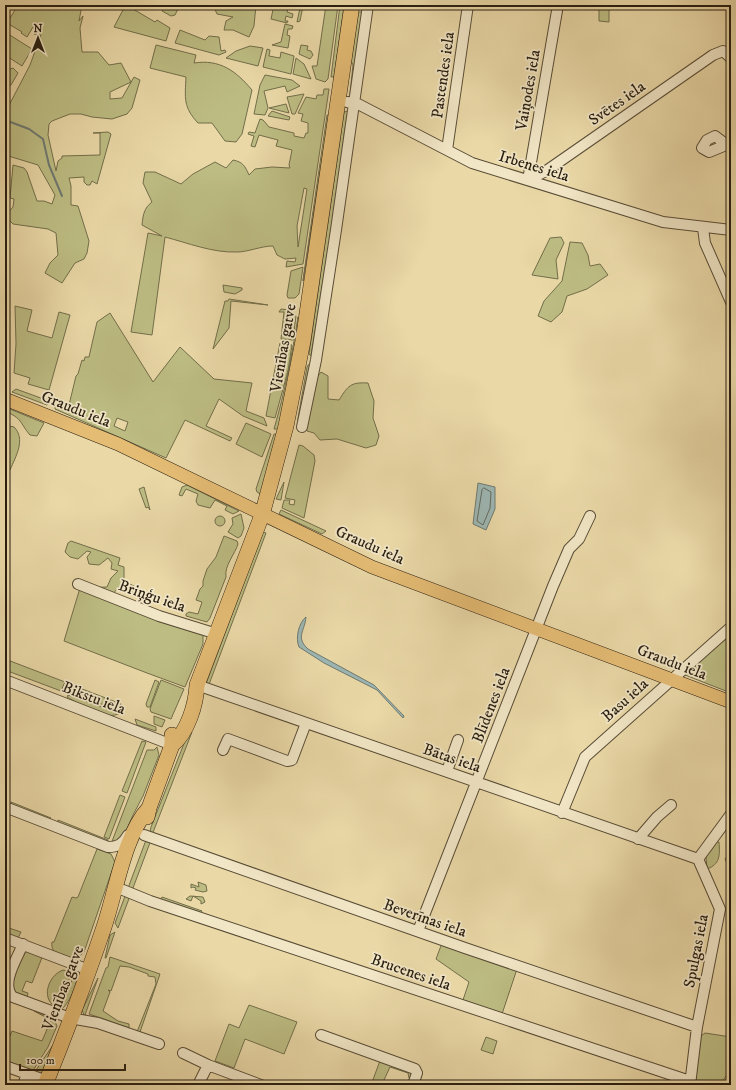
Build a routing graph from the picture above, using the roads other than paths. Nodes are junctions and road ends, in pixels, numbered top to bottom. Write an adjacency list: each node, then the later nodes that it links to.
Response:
1 (468, 5): 8 (street, Pastendes iela)
2 (558, 5): 9 (street, Vaiņodes iela)
3 (352, 6): 4 (street); 6 (highway, Vienības gatve)
4 (367, 7): 7 (street)
5 (727, 54): 9 (street, Svētes iela)
6 (338, 100): 7 (street, Irbenes iela); 13 (highway, Vienības gatve)
7 (354, 103): 8 (street, Irbenes iela); 14 (street)
8 (447, 150): 9 (street, Irbenes iela)
9 (528, 180): 10 (street, Irbenes iela)
10 (703, 228): 11 (street, Irbenes iela); 12 (street)
11 (731, 230)
12 (731, 302)
13 (300, 358): 14 (street); 17 (highway, Vienības gatve)
14 (316, 360): 16 (street)
15 (5, 399): 17 (main road, Graudu iela)
16 (302, 427)
17 (262, 515): 21 (main road, Graudu iela); 22 (highway, Vienības gatve)
18 (590, 516): 21 (street, Blīdenes iela)
19 (78, 584): 22 (street, Briņģu iela)
20 (731, 626): 23 (street, Basu iela)
21 (536, 630): 23 (main road, Graudu iela); 32 (street, Blīdenes iela)
22 (217, 634): 25 (highway, Vienības gatve)
23 (670, 679): 26 (main road, Graudu iela); 35 (street, Basu iela)
24 (5, 680): 29 (street, Bikstu iela)
25 (197, 684): 27 (street, Bātas iela); 29 (highway, Vienības gatve)
26 (731, 702)
27 (306, 723): 30 (street); 31 (street, Bātas iela)
28 (458, 740): 31 (street)
29 (172, 745): 37 (highway, Vienības gatve)
30 (223, 750)
31 (446, 771): 32 (street, Bātas iela)
32 (477, 782): 35 (street, Bātas iela); 44 (street, Blīdenes iela)
33 (671, 805): 38 (street)
34 (5, 807): 39 (street)
35 (562, 812): 38 (street, Bātas iela)
36 (731, 814): 40 (street)
37 (140, 829): 39 (street); 41 (highway, Vienības gatve); 42 (highway, Vienības gatve); 44 (street, Beverīnas iela)
38 (638, 839): 40 (street, Bātas iela)
39 (108, 846): 41 (street)
40 (698, 859): 49 (street, Spulgas iela)
41 (121, 868): 43 (highway, Vienības gatve)
42 (123, 890): 43 (highway, Vienības gatve); 57 (street, Brucenes iela)
43 (105, 926): 47 (highway, Vienības gatve)
44 (418, 931): 49 (street, Beverīnas iela)
45 (5, 938): 46 (street)
46 (23, 944): 47 (street); 48 (street)
47 (89, 970): 48 (highway, Vienības gatve)
48 (70, 1018): 51 (street); 56 (highway, Vienības gatve)
49 (697, 1027): 57 (street, Spulgas iela)
50 (321, 1034): 61 (street)
51 (159, 1044)
52 (182, 1053): 53 (street)
53 (208, 1065): 59 (street); 60 (street)
54 (5, 1066): 55 (street)
55 (27, 1074): 56 (street); 58 (street)
56 (46, 1083)
57 (690, 1083)
58 (23, 1085)
59 (198, 1085)
60 (261, 1085)
61 (413, 1085)

